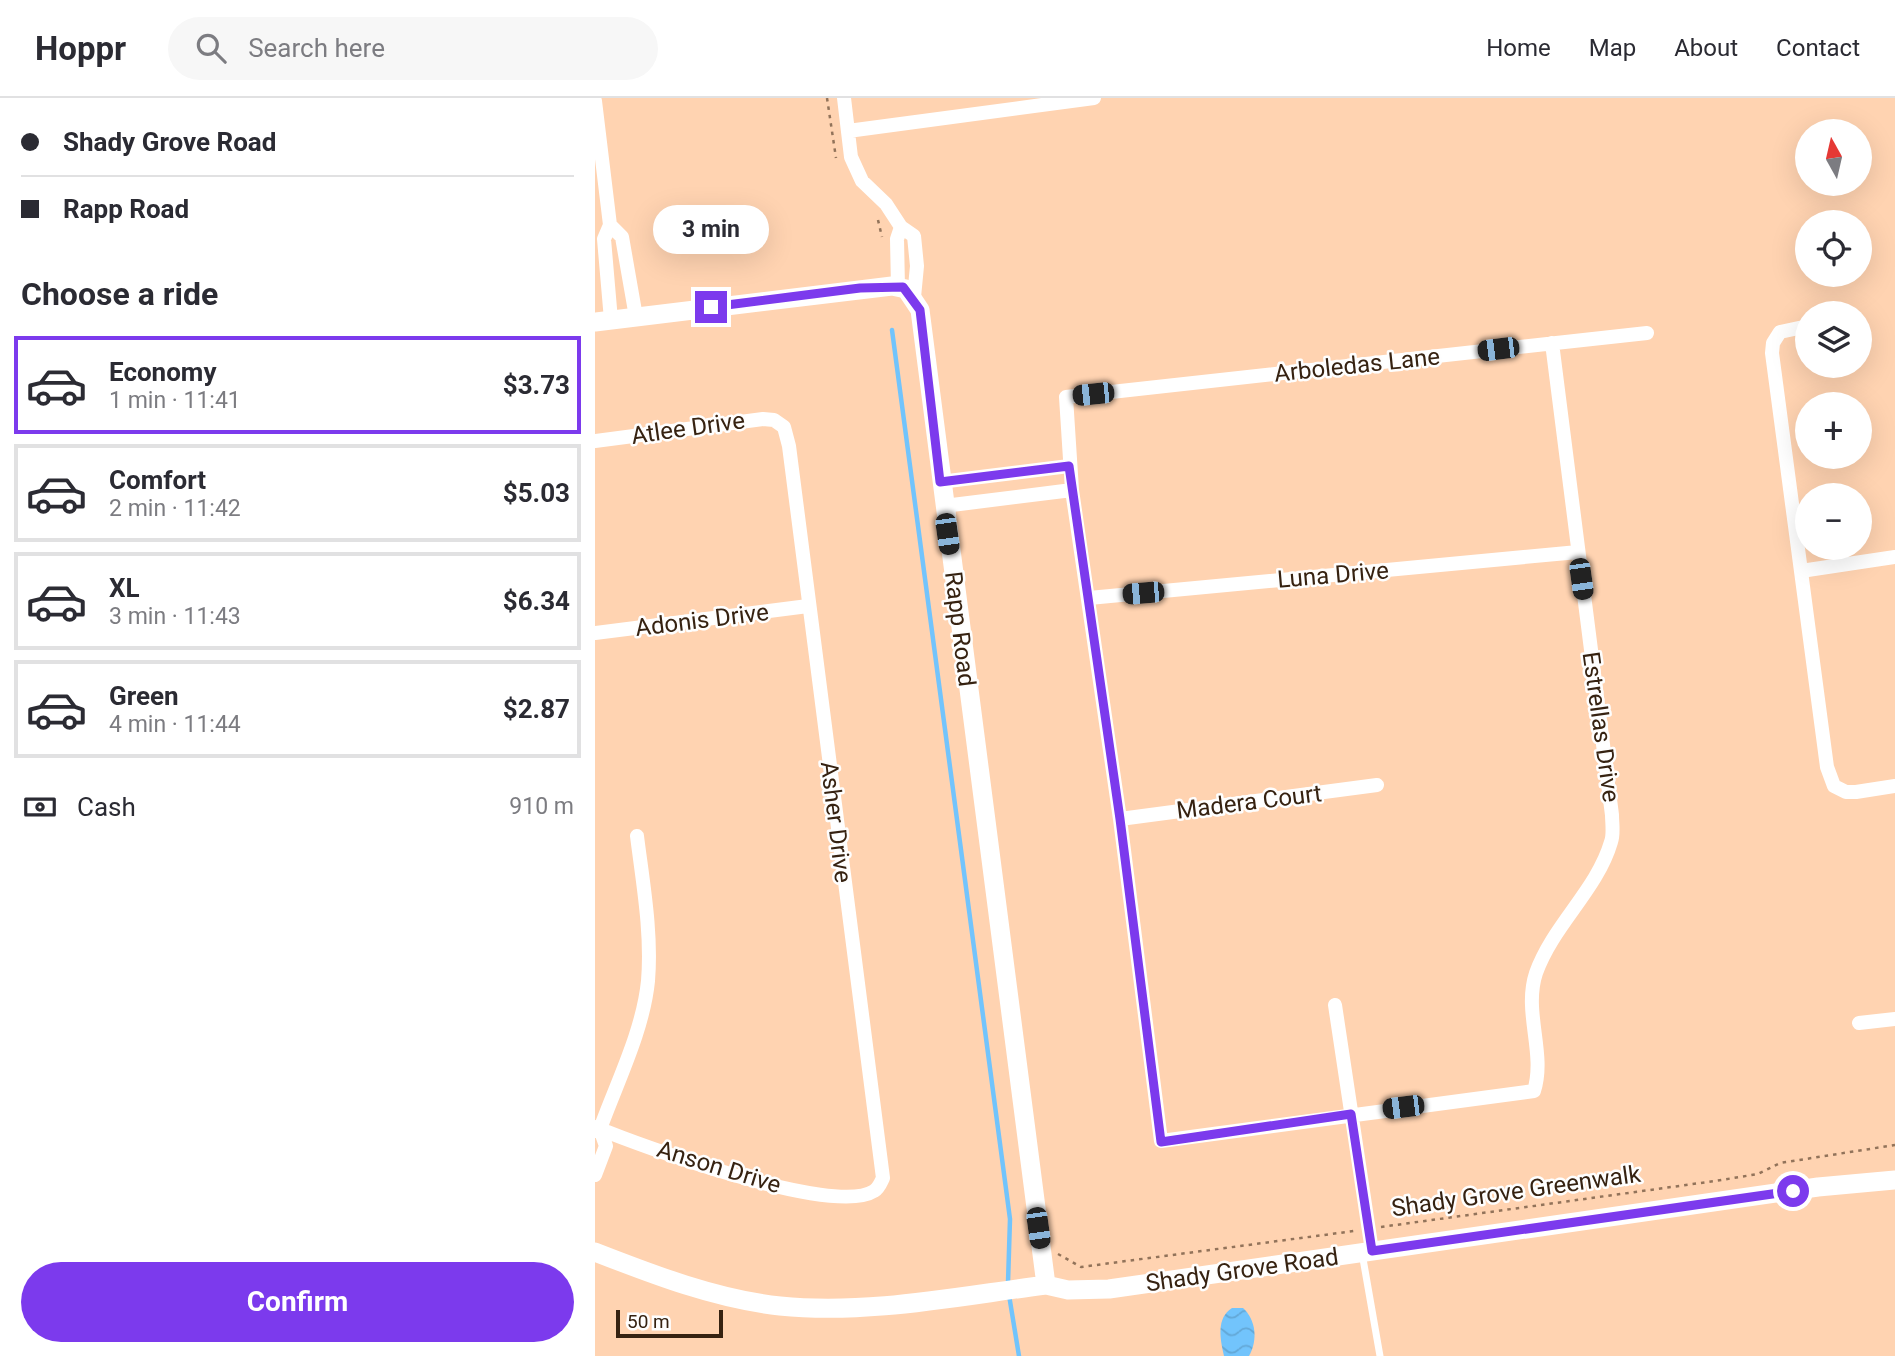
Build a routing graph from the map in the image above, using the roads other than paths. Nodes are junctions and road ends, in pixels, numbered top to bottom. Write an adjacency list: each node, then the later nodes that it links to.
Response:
1 (844, 98): 4 (street)
2 (1094, 98): 4 (street)
3 (595, 101): 5 (street)
4 (848, 131): 7 (street)
5 (599, 170): 6 (street)
6 (610, 225): 8 (street); 9 (street)
7 (906, 292): 8 (main road); 16 (main road, Rapp Road)
8 (636, 317): 9 (main road)
9 (603, 321)
10 (1795, 328): 21 (street)
11 (1647, 333): 12 (street, Arboledas Lane)
12 (1552, 342): 15 (street, Arboledas Lane); 19 (street, Estrellas Drive)
13 (780, 423): 14 (street, Atlee Drive); 23 (street, Asher Drive)
14 (595, 441)
15 (1069, 466): 16 (street); 17 (street)
16 (940, 482): 18 (main road, Rapp Road)
17 (1072, 490): 18 (street); 22 (street)
18 (944, 506): 39 (main road, Rapp Road)
19 (1578, 552): 22 (street, Luna Drive); 32 (street, Estrellas Drive)
20 (1895, 557): 21 (street)
21 (1801, 571): 26 (street)
22 (1089, 598): 27 (street)
23 (808, 606): 24 (street, Adonis Drive); 36 (street, Asher Drive)
24 (595, 633)
25 (1377, 785): 27 (street, Madera Court)
26 (1895, 786)
27 (1120, 819): 32 (street)
28 (637, 836): 33 (street)
29 (1335, 1005): 32 (street)
30 (1895, 1019): 31 (street)
31 (1859, 1023)
32 (1351, 1114): 38 (street)
33 (597, 1129): 34 (street); 36 (street, Anson Drive)
34 (595, 1175)
35 (1895, 1180): 38 (main road, Shady Grove Road)
36 (846, 1196)
37 (595, 1252): 39 (main road, Shady Grove Road)
38 (1367, 1252): 39 (main road, Shady Grove Road); 40 (lane)
39 (1046, 1285)
40 (1380, 1356)

